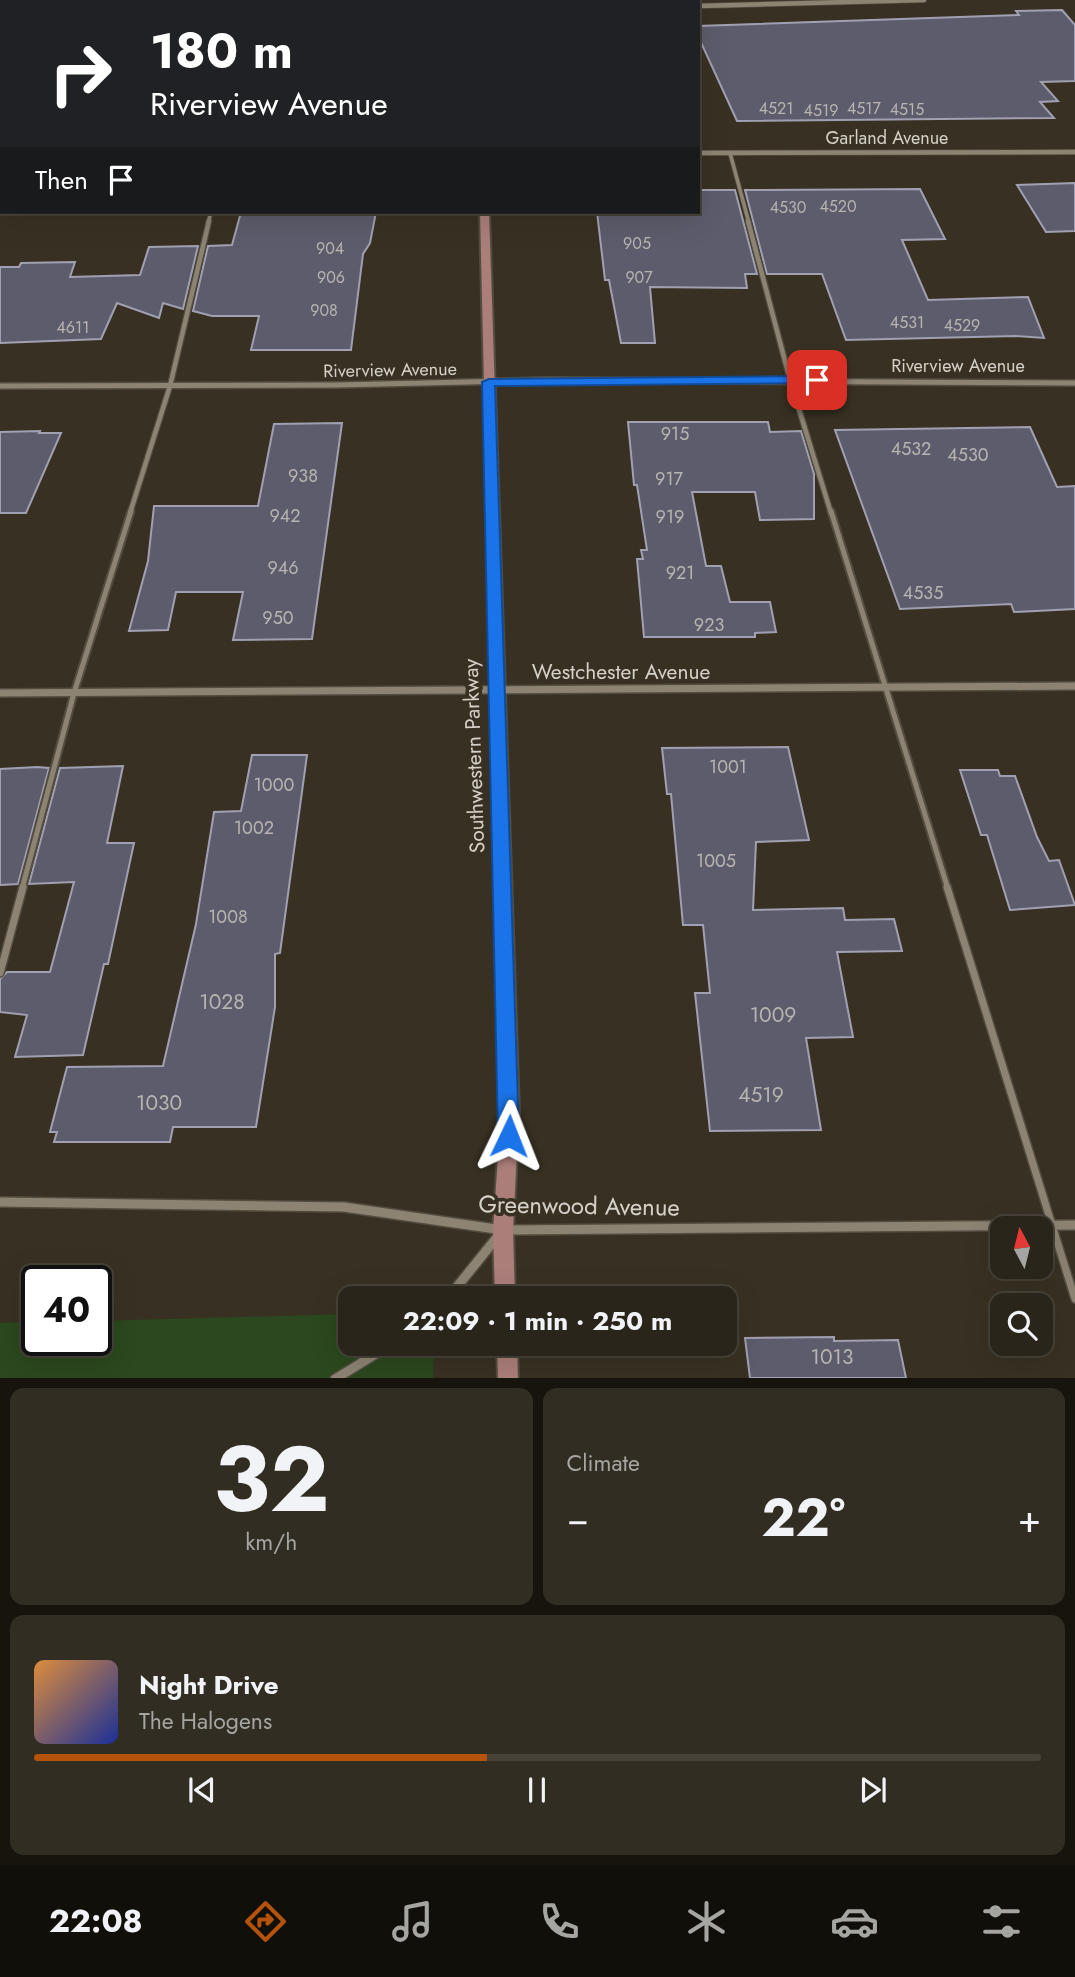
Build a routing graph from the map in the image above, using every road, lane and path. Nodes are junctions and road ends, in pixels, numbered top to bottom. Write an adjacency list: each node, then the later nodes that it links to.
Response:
1 (923, 0): 2 (street)
2 (700, 6)
3 (1075, 152): 5 (street, Garland Avenue)
4 (700, 153): 5 (street, Garland Avenue)
5 (730, 153): 8 (lane)
6 (211, 214): 12 (lane)
7 (484, 214): 9 (street, Southwestern Parkway)
8 (790, 380): 9 (street, Riverview Avenue); 10 (street, Riverview Avenue); 14 (lane)
9 (489, 382): 12 (street, Riverview Avenue); 15 (street, Southwestern Parkway)
10 (1075, 383)
11 (0, 386): 12 (street, Riverview Avenue)
12 (170, 386): 16 (lane)
13 (1075, 686): 14 (street, Westchester Avenue)
14 (888, 688): 15 (street, Westchester Avenue); 20 (lane)
15 (496, 691): 16 (street, Westchester Avenue); 24 (street, Southwestern Parkway)
16 (74, 693): 17 (street, Westchester Avenue); 18 (lane)
17 (0, 694)
18 (0, 973)
19 (0, 1202): 24 (street, Greenwood Avenue)
20 (1051, 1216)
21 (1075, 1225): 23 (street, Greenwood Avenue)
22 (990, 1226): 24 (street, Greenwood Avenue)
23 (1054, 1226): 27 (lane)
24 (503, 1230): 25 (street); 26 (street, Southwestern Parkway)
25 (458, 1286)
26 (505, 1286)
27 (1075, 1299)
28 (372, 1356): 30 (street)
29 (507, 1356): 31 (street)
30 (335, 1378)
31 (508, 1378)

